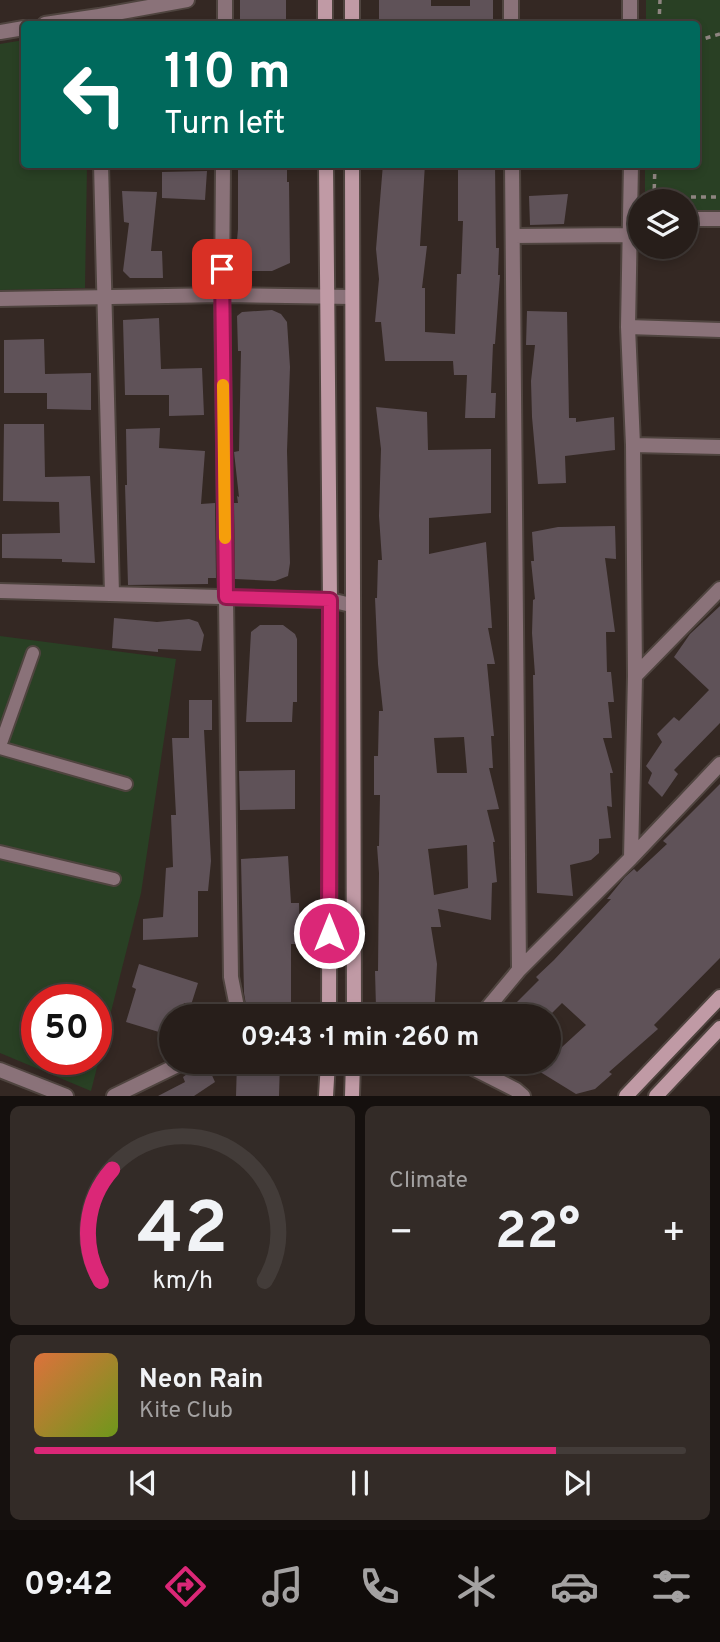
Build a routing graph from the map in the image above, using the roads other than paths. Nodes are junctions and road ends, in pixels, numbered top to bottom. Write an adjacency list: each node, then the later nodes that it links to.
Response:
1 (187, 0): 7 (street)
2 (225, 0): 8 (street)
3 (324, 0): 9 (main road)
4 (352, 0): 10 (main road)
5 (511, 0): 11 (street)
6 (630, 0): 12 (street)
7 (99, 20)
8 (225, 21)
9 (325, 21)
10 (352, 21)
11 (511, 21)
12 (630, 21)
13 (21, 28): 14 (street)
14 (0, 32)
15 (101, 168): 30 (street)
16 (223, 168): 27 (street)
17 (326, 168): 28 (main road)
18 (352, 168): 29 (main road)
19 (512, 168): 25 (street)
20 (631, 168): 21 (street)
21 (633, 189)
22 (698, 219): 23 (street)
23 (720, 219)
24 (628, 235): 25 (street)
25 (513, 236): 50 (street)
26 (630, 259): 32 (street)
27 (222, 295): 28 (street); 30 (street); 39 (street)
28 (327, 297): 29 (street); 40 (main road)
29 (352, 297): 41 (main road)
30 (103, 298): 31 (street); 38 (street)
31 (0, 299)
32 (628, 327): 33 (street); 34 (street)
33 (720, 330)
34 (633, 445): 35 (street); 43 (street)
35 (720, 447)
36 (720, 589): 43 (street)
37 (0, 591): 38 (street)
38 (112, 594): 39 (street)
39 (226, 597): 40 (street); 52 (street)
40 (330, 600): 41 (street); 53 (main road)
41 (351, 605): 54 (main road)
42 (33, 653): 44 (lane)
43 (635, 676): 48 (street)
44 (0, 747): 46 (lane)
45 (720, 764): 48 (street)
46 (126, 784)
47 (0, 852): 49 (lane)
48 (631, 858): 50 (street)
49 (114, 879)
50 (519, 970): 55 (street)
51 (720, 997): 67 (main road)
52 (236, 1004)
53 (329, 1004)
54 (354, 1004)
55 (491, 1004)
56 (720, 1028): 68 (main road)
57 (0, 1070): 62 (street)
58 (159, 1074): 63 (street)
59 (328, 1074): 64 (main road)
60 (353, 1074): 65 (main road)
61 (485, 1074): 66 (street)
62 (66, 1096)
63 (114, 1096)
64 (327, 1096)
65 (352, 1096)
66 (523, 1096)
67 (626, 1096)
68 (656, 1096)

